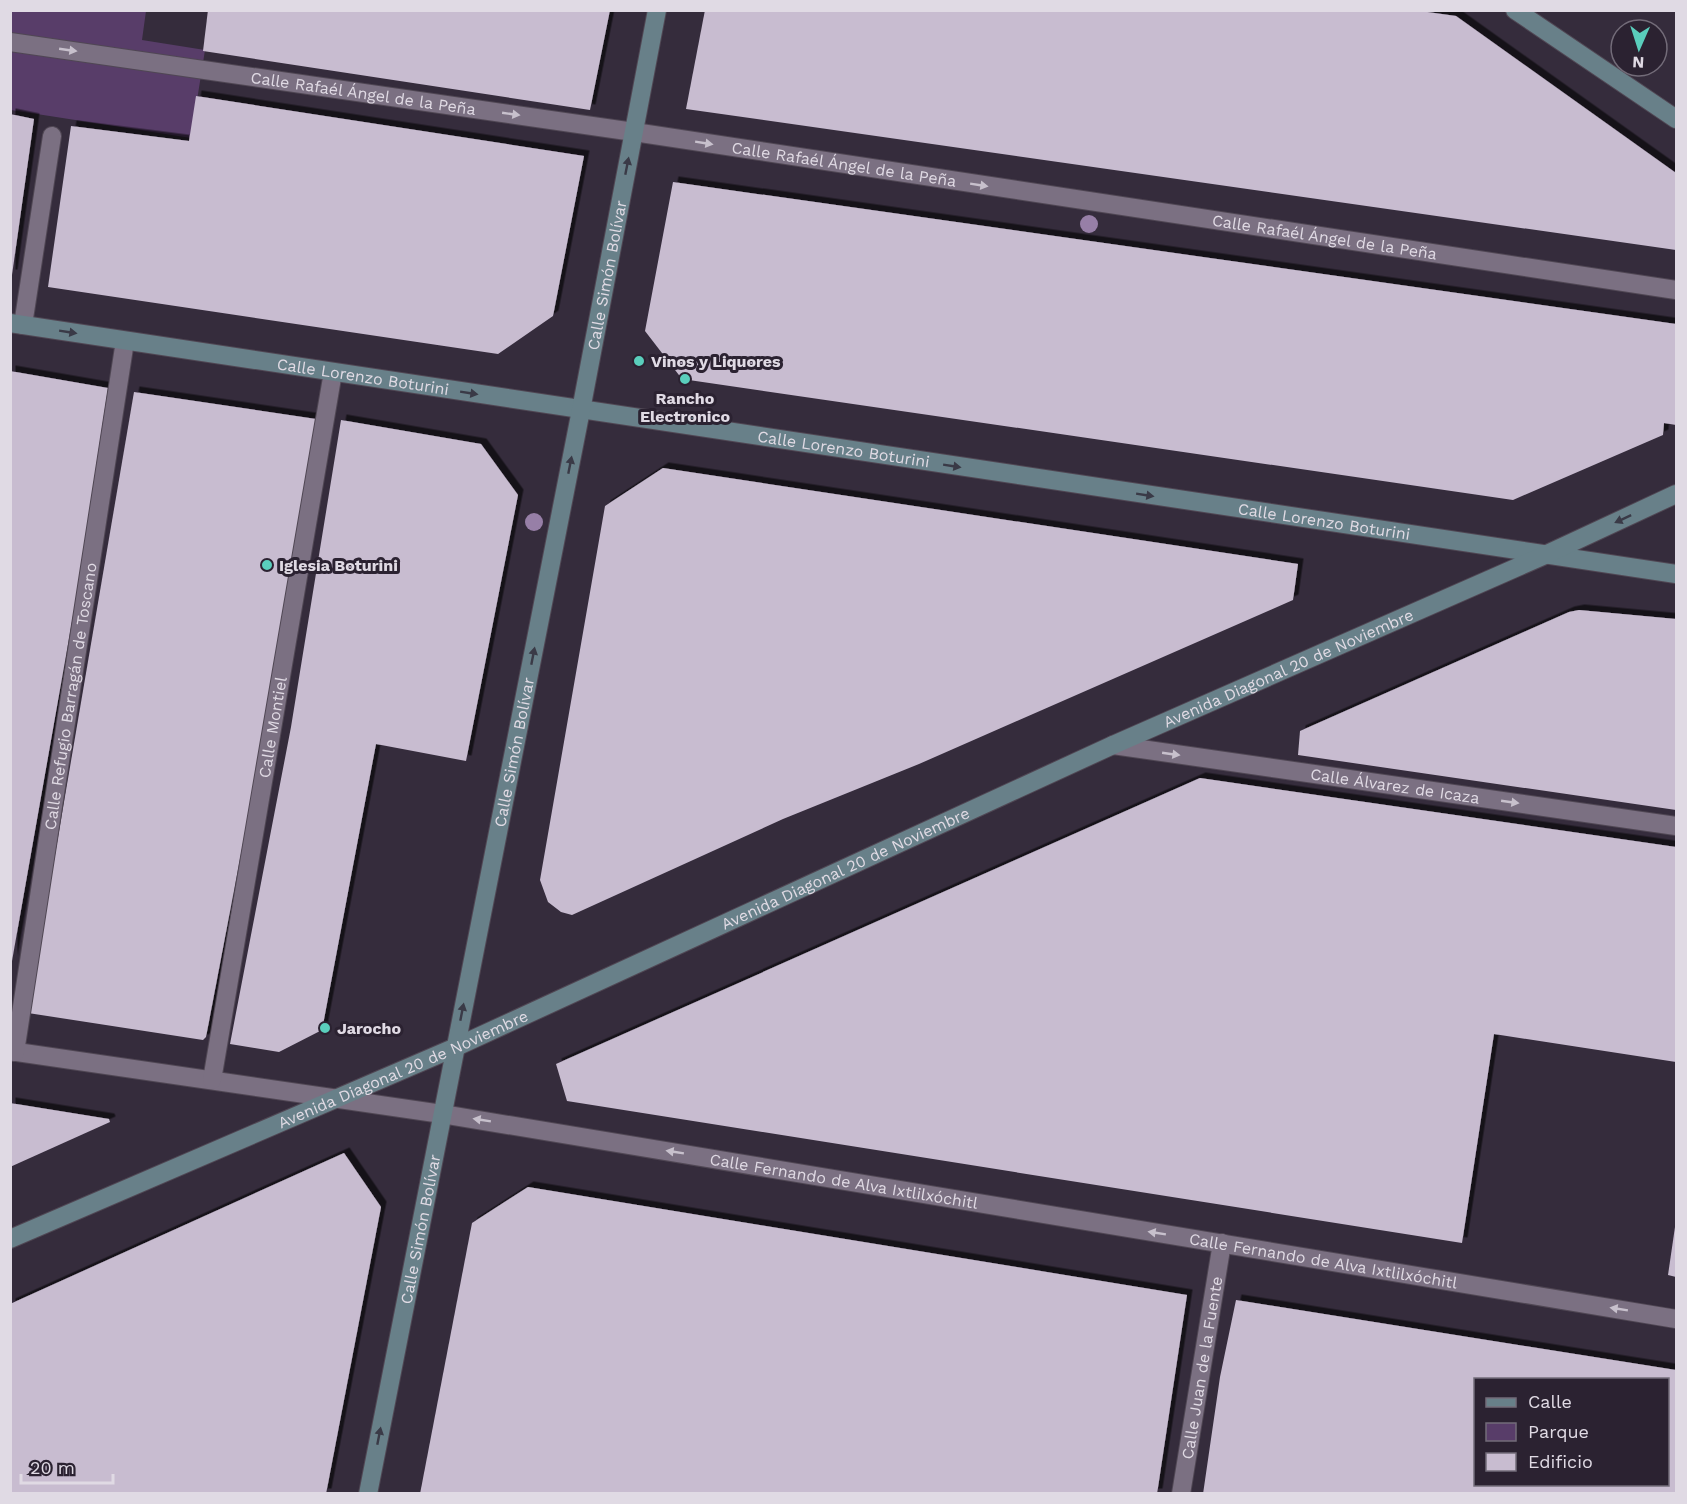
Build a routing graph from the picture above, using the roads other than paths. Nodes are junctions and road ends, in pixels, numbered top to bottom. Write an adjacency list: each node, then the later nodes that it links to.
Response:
1 (657, 10): 5 (main road, Calle Simón Bolívar)
2 (1515, 10): 4 (main road)
3 (10, 42): 5 (street, Calle Rafaél Ángel de la Peña, one-way to 5)
4 (1677, 119)
5 (634, 132): 7 (street, Calle Rafaél Ángel de la Peña, one-way to 7); 11 (main road, Calle Simón Bolívar, one-way to 5)
6 (52, 136): 8 (street)
7 (1677, 290)
8 (17, 324): 9 (main road, Calle Lorenzo Boturini, one-way to 9)
9 (125, 341): 10 (main road, Calle Lorenzo Boturini); 18 (street, Calle Refugio Barragán de Toscano)
10 (333, 372): 11 (main road, Calle Lorenzo Boturini, one-way to 11); 19 (street, Calle Montiel)
11 (581, 410): 13 (main road, Calle Lorenzo Boturini, one-way to 13); 17 (main road, Calle Simón Bolívar, one-way to 11)
12 (1677, 494): 13 (main road, Avenida Diagonal 20 de Noviembre, one-way to 13)
13 (1545, 555): 14 (main road, Calle Lorenzo Boturini); 15 (main road, Avenida Diagonal 20 de Noviembre)
14 (1677, 574)
15 (1113, 745): 16 (street, Calle Álvarez de Icaza, one-way to 16); 17 (main road, Avenida Diagonal 20 de Noviembre)
16 (1677, 826)
17 (456, 1047): 20 (main road, Avenida Diagonal 20 de Noviembre); 21 (main road, Calle Simón Bolívar)
18 (13, 1051): 19 (street, Calle Fernando de Alva Ixtlilxóchitl)
19 (212, 1080): 20 (street, Calle Fernando de Alva Ixtlilxóchitl)
20 (334, 1098): 21 (street, Calle Fernando de Alva Ixtlilxóchitl); 22 (main road, Avenida Diagonal 20 de Noviembre)
21 (442, 1113): 23 (street, Calle Fernando de Alva Ixtlilxóchitl, one-way to 21); 25 (main road, Calle Simón Bolívar, one-way to 21)
22 (10, 1239)
23 (1222, 1243): 24 (street, Calle Fernando de Alva Ixtlilxóchitl, one-way to 23); 26 (street, Calle Juan de la Fuente)
24 (1677, 1318)
25 (368, 1494)
26 (1181, 1494)

